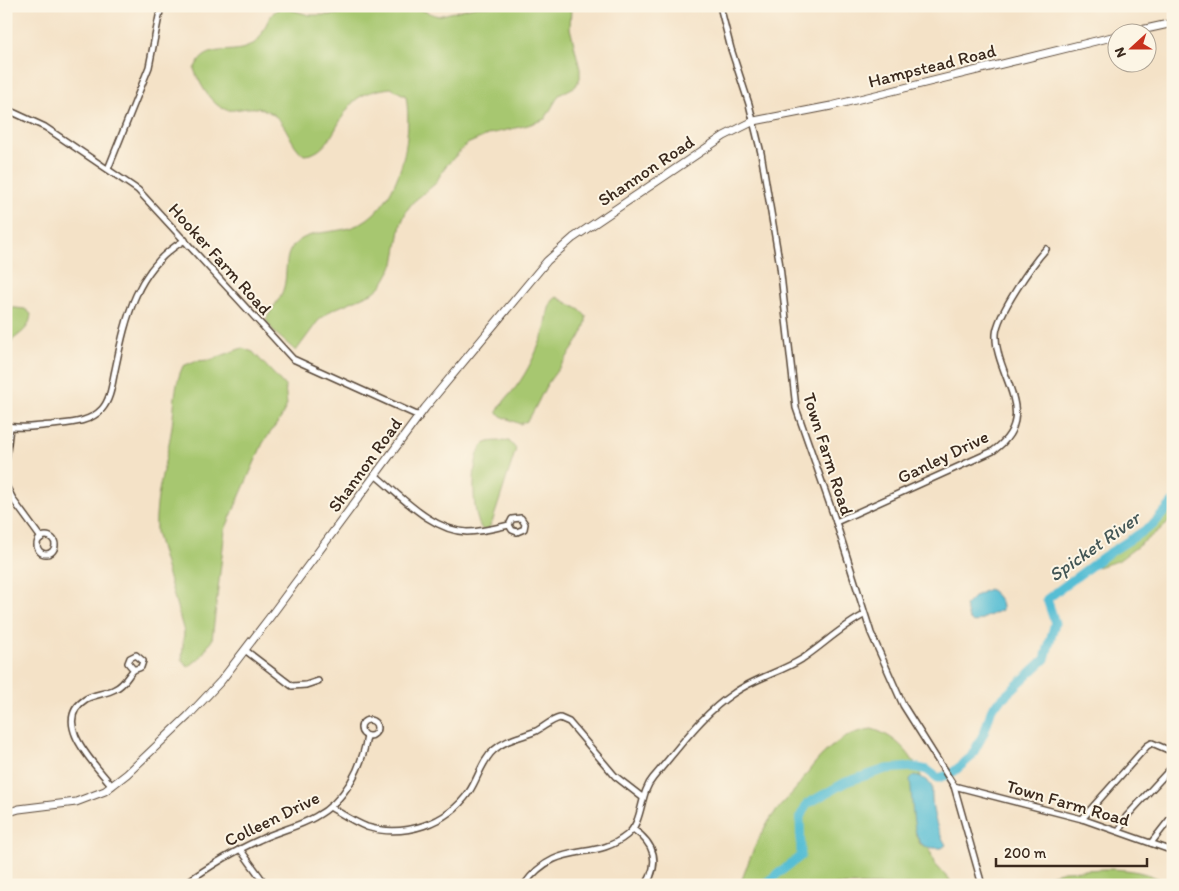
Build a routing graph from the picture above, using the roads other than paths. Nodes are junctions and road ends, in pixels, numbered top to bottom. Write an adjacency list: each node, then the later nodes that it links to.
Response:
1 (162, 6): 8 (street)
2 (720, 6): 7 (street, Town Farm Road)
3 (1173, 22): 4 (street)
4 (1156, 26)
5 (1106, 38): 7 (street, Hampstead Road)
6 (6, 109): 8 (street, Hooker Farm Road)
7 (754, 121): 11 (street, Shannon Road); 16 (street, Town Farm Road)
8 (108, 169): 9 (street, Hooker Farm Road)
9 (185, 240): 11 (street, Hooker Farm Road); 12 (street)
10 (1046, 249): 16 (street, Ganley Drive)
11 (419, 416): 14 (street, Shannon Road)
12 (8, 426): 13 (street)
13 (6, 461)
14 (375, 476): 17 (street); 20 (street, Shannon Road)
15 (6, 486): 18 (street)
16 (836, 522): 19 (street, Town Farm Road)
17 (510, 525)
18 (42, 538)
19 (864, 615): 27 (street, Town Farm Road); 28 (street)
20 (245, 650): 22 (street); 26 (street, Shannon Road)
21 (134, 670): 26 (street)
22 (318, 681)
23 (367, 736): 29 (street, Colleen Drive)
24 (1173, 752): 32 (street)
25 (1173, 766): 34 (street)
26 (112, 786): 30 (street, Shannon Road)
27 (954, 786): 32 (street, Town Farm Road); 42 (street, Town Farm Road)
28 (642, 797): 29 (street); 33 (street)
29 (330, 807): 36 (street, Colleen Drive)
30 (7, 810)
31 (1173, 815): 35 (street)
32 (1082, 819): 34 (street, Town Farm Road)
33 (633, 829): 40 (street); 41 (street)
34 (1118, 831): 35 (street, Town Farm Road)
35 (1151, 843): 37 (street, Town Farm Road)
36 (240, 849): 38 (street, Colleen Drive); 39 (street)
37 (1173, 851)
38 (183, 885)
39 (266, 885)
40 (524, 885)
41 (646, 885)
42 (982, 885)

